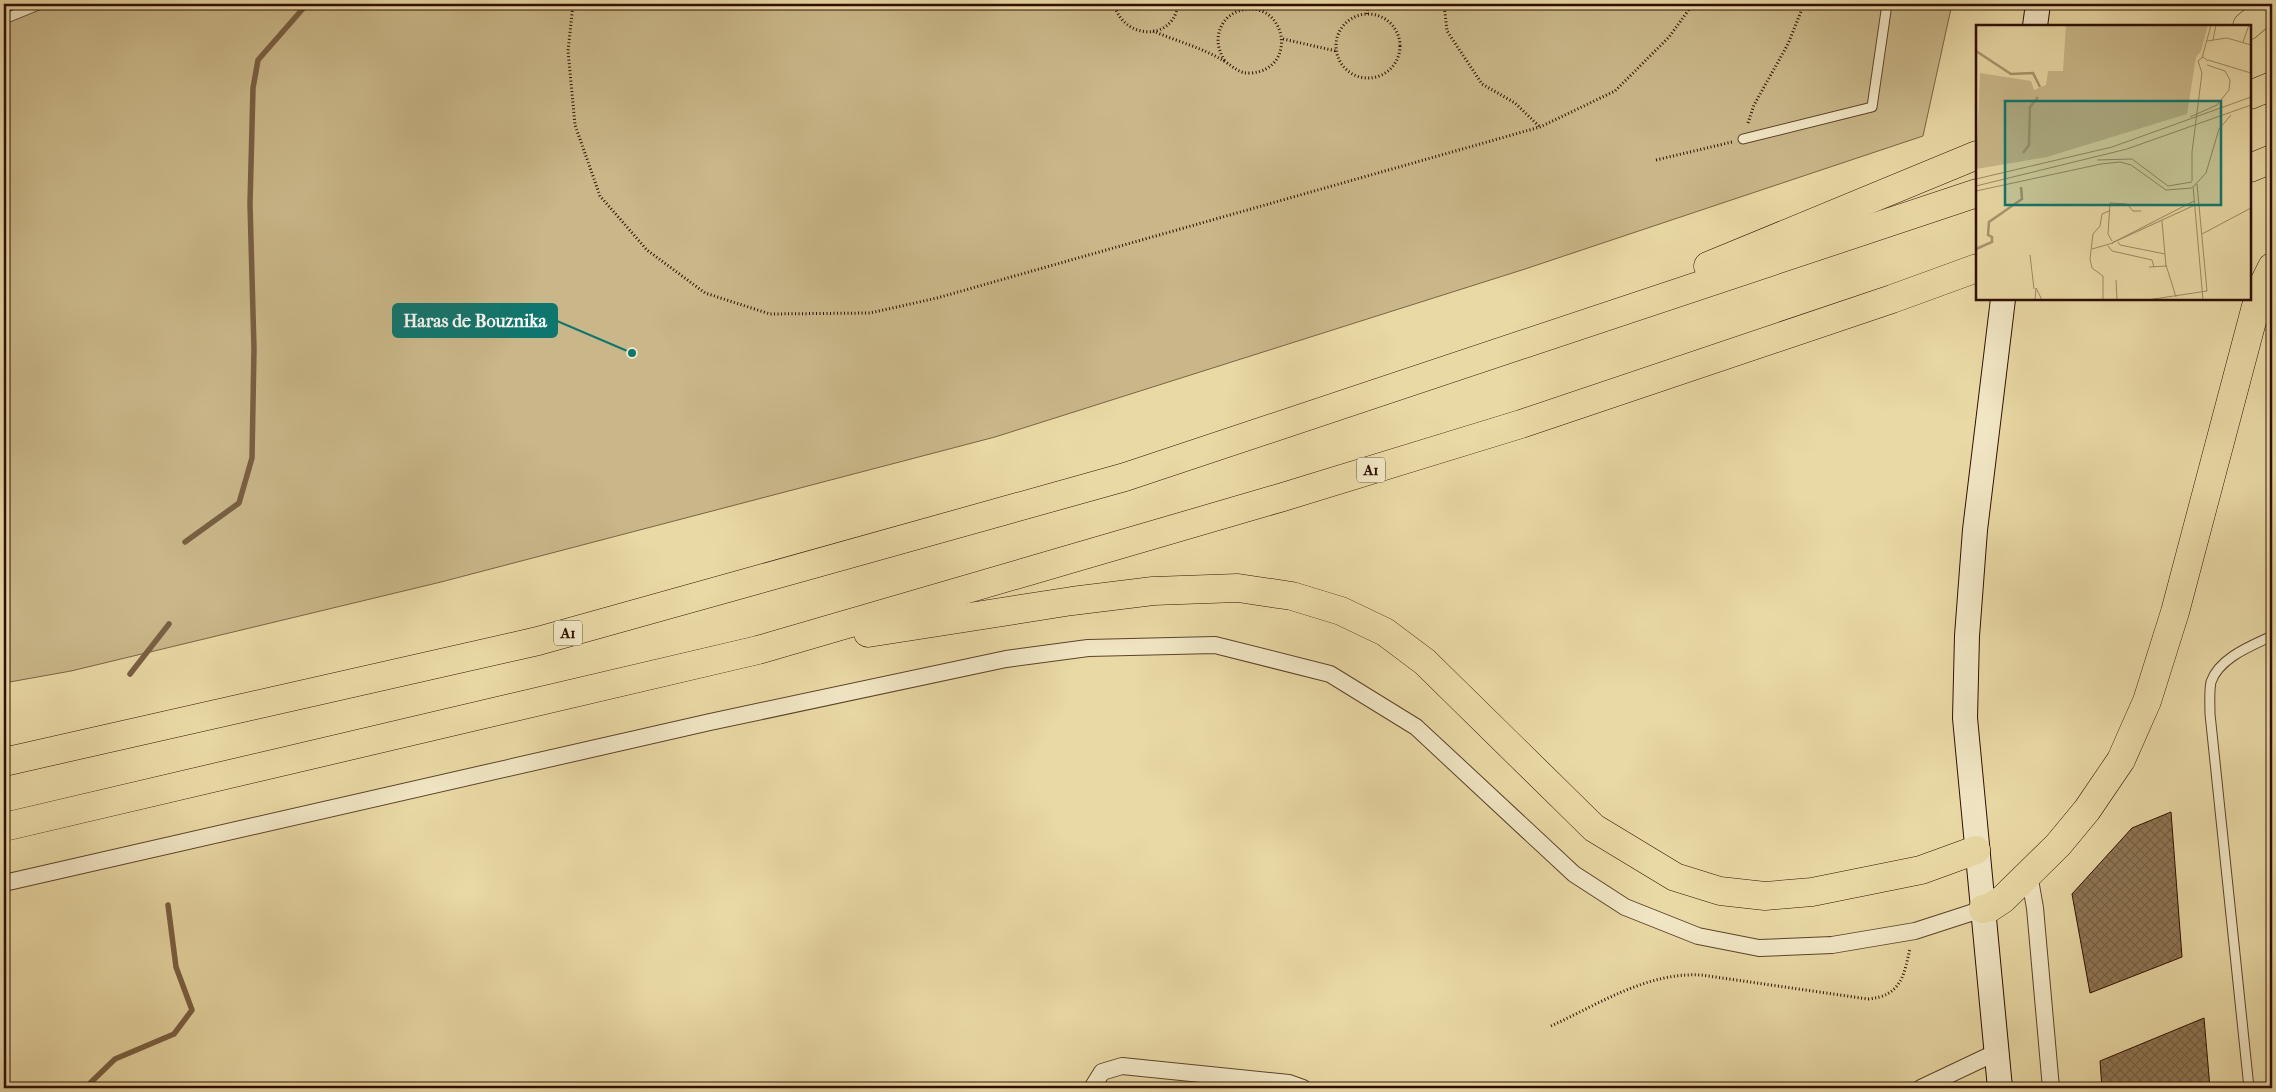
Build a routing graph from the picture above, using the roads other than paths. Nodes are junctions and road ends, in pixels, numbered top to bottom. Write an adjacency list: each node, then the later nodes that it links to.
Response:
1 (41, 4): 5 (lane)
2 (1887, 4): 10 (lane)
3 (2038, 4): 6 (street)
4 (2272, 5): 7 (highway)
5 (4, 19)
6 (2035, 25)
7 (2248, 25)
8 (2272, 86): 9 (highway)
9 (2251, 95)
10 (1743, 139)
11 (1976, 155): 18 (highway)
12 (2272, 159): 13 (highway)
13 (2251, 168)
14 (1976, 193): 18 (highway, A1)
15 (2272, 267): 24 (highway)
16 (1976, 268): 20 (highway, A1)
17 (2003, 300): 23 (street)
18 (1462, 367): 21 (highway, A1)
19 (2272, 636): 33 (lane)
20 (758, 650): 22 (highway, A1); 23 (highway)
21 (4, 762)
22 (4, 827)
23 (1976, 850): 26 (street)
24 (2029, 874): 26 (highway); 32 (street)
25 (4, 882): 26 (street)
26 (1983, 908): 27 (street)
27 (1997, 1052): 30 (street); 31 (street)
28 (1092, 1088): 29 (street)
29 (1303, 1088)
30 (1921, 1088)
31 (2000, 1088)
32 (2051, 1088)
33 (2249, 1088)

